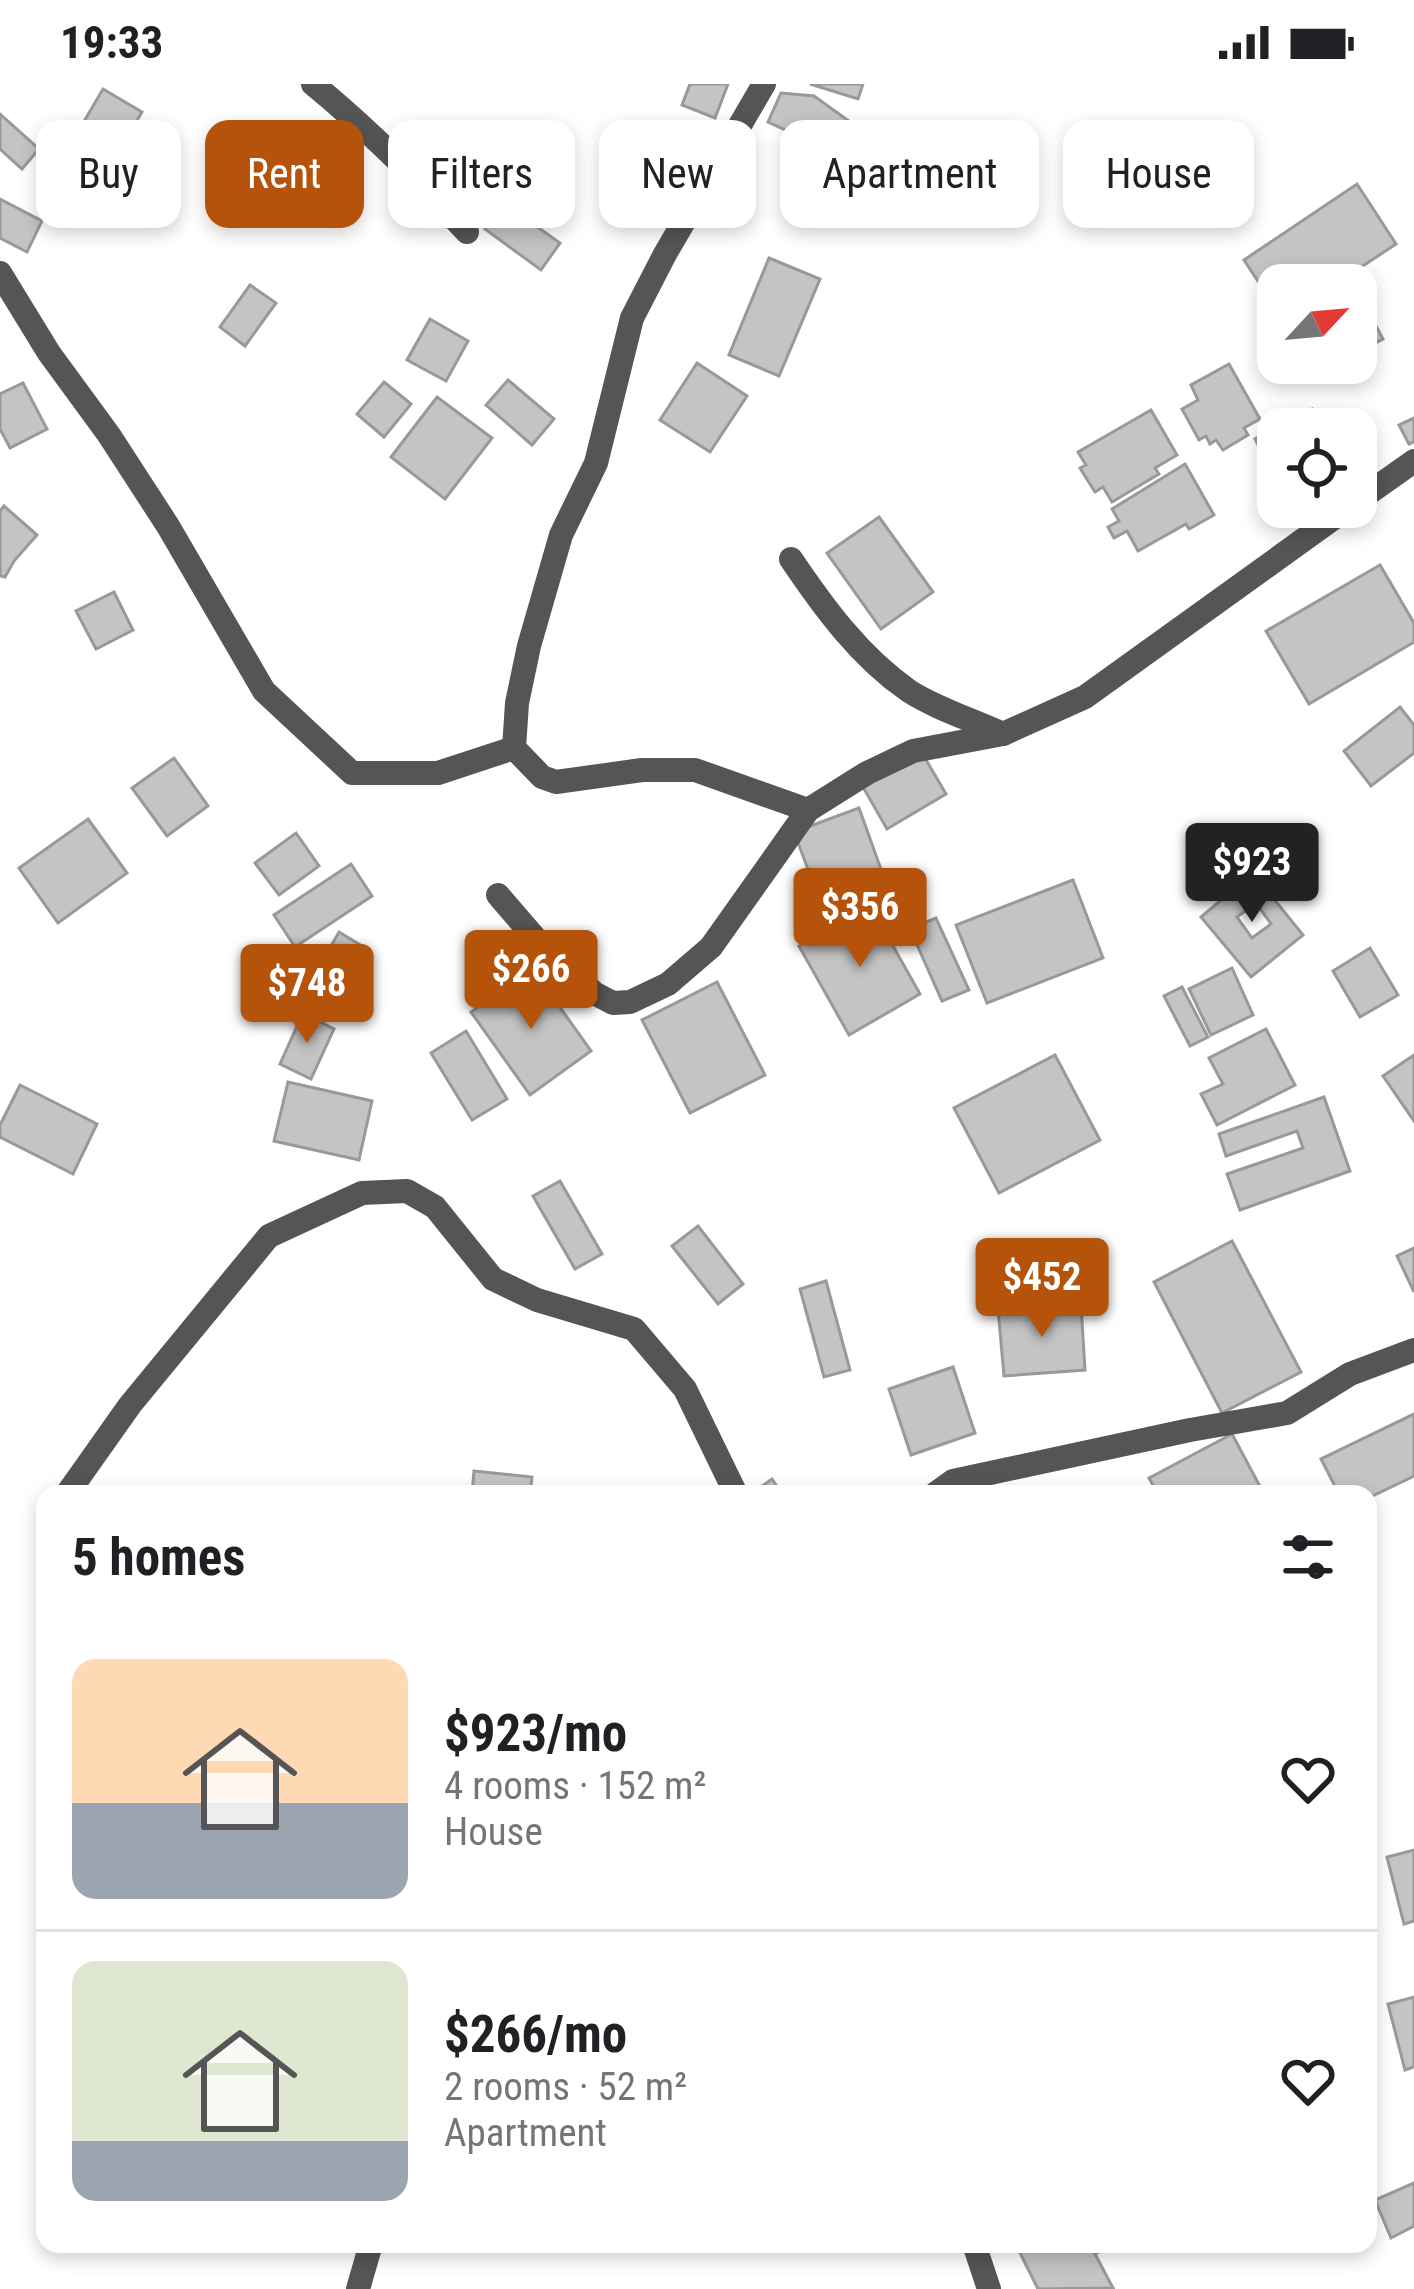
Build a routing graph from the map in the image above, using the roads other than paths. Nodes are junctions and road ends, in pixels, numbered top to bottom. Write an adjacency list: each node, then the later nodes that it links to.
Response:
1 (313, 84): 3 (street)
2 (764, 84): 10 (street)
3 (467, 232)
4 (0, 273): 10 (street)
5 (1414, 461): 6 (street)
6 (1377, 487)
7 (1319, 528): 9 (street)
8 (791, 559): 9 (street)
9 (1003, 734): 11 (street)
10 (514, 748): 11 (street)
11 (808, 810): 12 (street)
12 (498, 896)
13 (1414, 1350): 16 (street)
14 (73, 1485): 15 (street)
15 (732, 1485)
16 (947, 1485)
17 (368, 2253): 19 (street)
18 (977, 2253): 20 (street)
19 (358, 2289)
20 (989, 2289)

